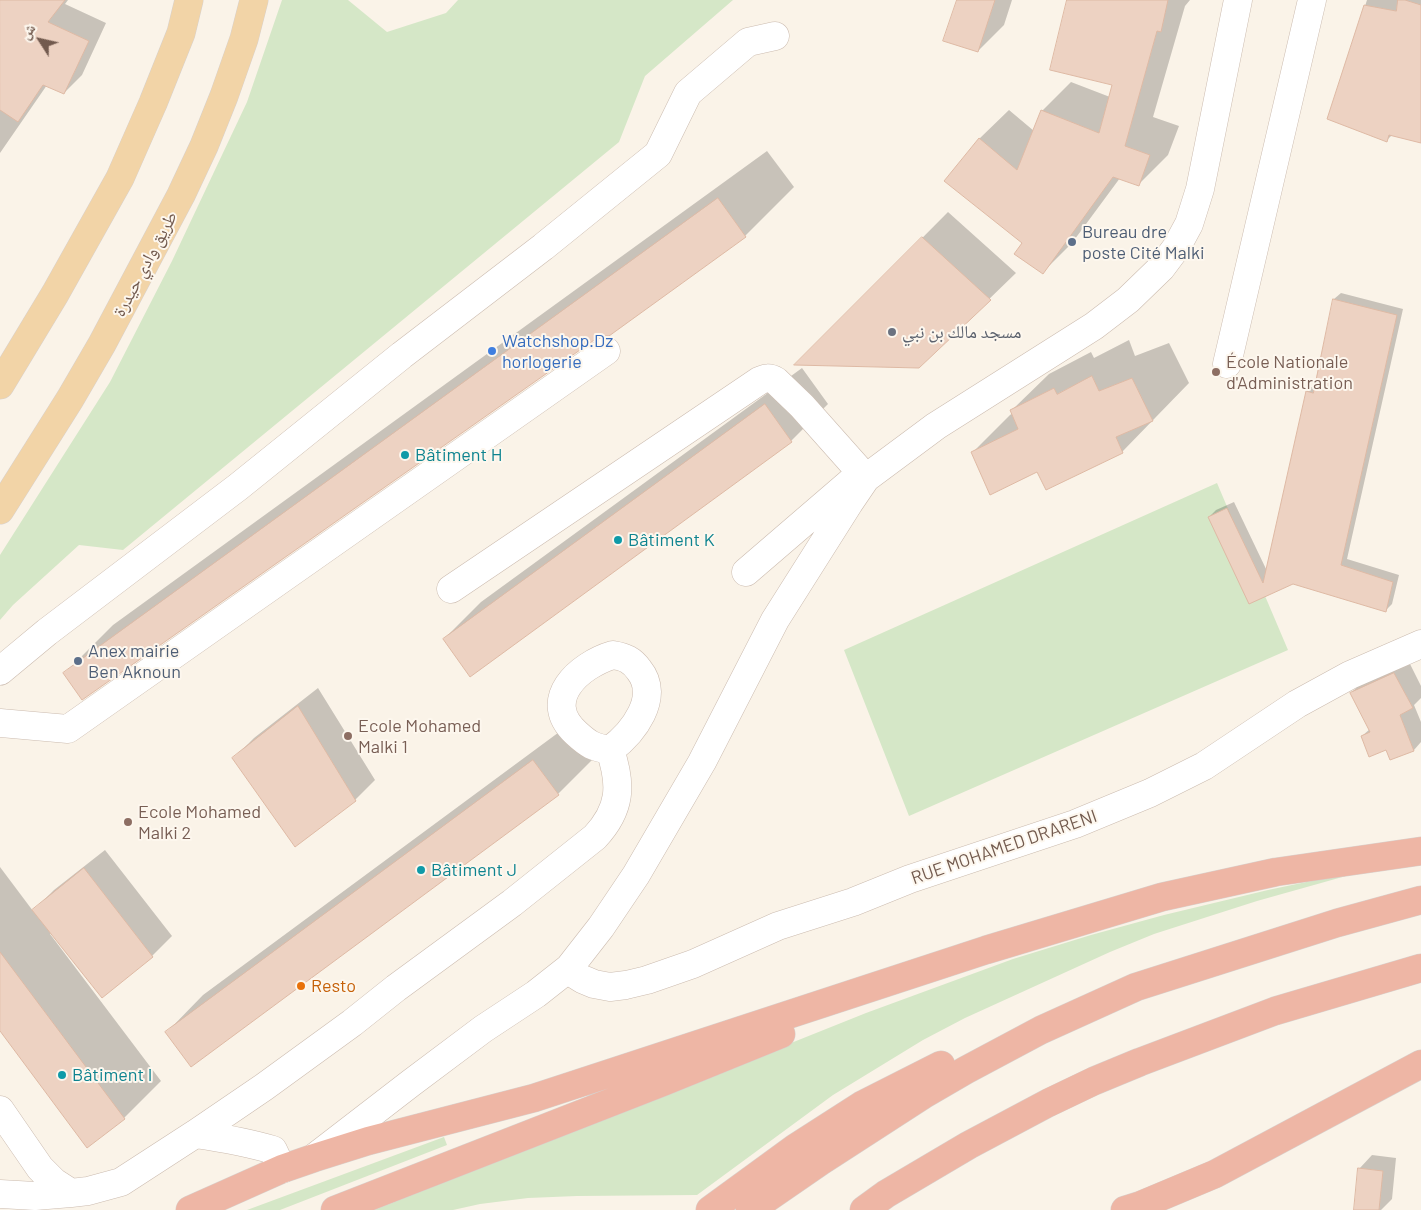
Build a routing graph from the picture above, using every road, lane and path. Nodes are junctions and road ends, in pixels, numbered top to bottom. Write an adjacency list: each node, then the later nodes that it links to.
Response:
1 (189, 0): 8 (main road)
2 (254, 0): 10 (main road, طريق وادي حيدرة)
3 (1238, 0): 9 (street)
4 (1312, 0): 7 (street)
5 (775, 36): 14 (street)
6 (606, 351): 15 (street)
7 (1227, 364)
8 (0, 386)
9 (864, 475): 11 (street); 12 (street); 20 (street)
10 (0, 510)
11 (746, 572)
12 (451, 589)
13 (1421, 644): 20 (street, RUE MOHAMED DRARENI)
14 (0, 670)
15 (0, 723)
16 (610, 750): 25 (street)
17 (1421, 851): 19 (highway)
18 (1421, 900): 22 (highway)
19 (986, 950): 26 (highway); 32 (highway)
20 (568, 968): 26 (street)
21 (1421, 968): 33 (highway)
22 (1136, 987): 30 (highway); 30 (highway)
23 (1421, 1064): 34 (highway)
24 (0, 1110): 28 (street)
25 (195, 1134): 27 (street); 28 (street)
26 (314, 1158): 27 (highway)
27 (282, 1169): 31 (highway)
28 (71, 1193): 29 (street)
29 (0, 1194)
30 (740, 1202)
31 (190, 1210)
32 (335, 1210)
33 (864, 1210)
34 (1125, 1210)

